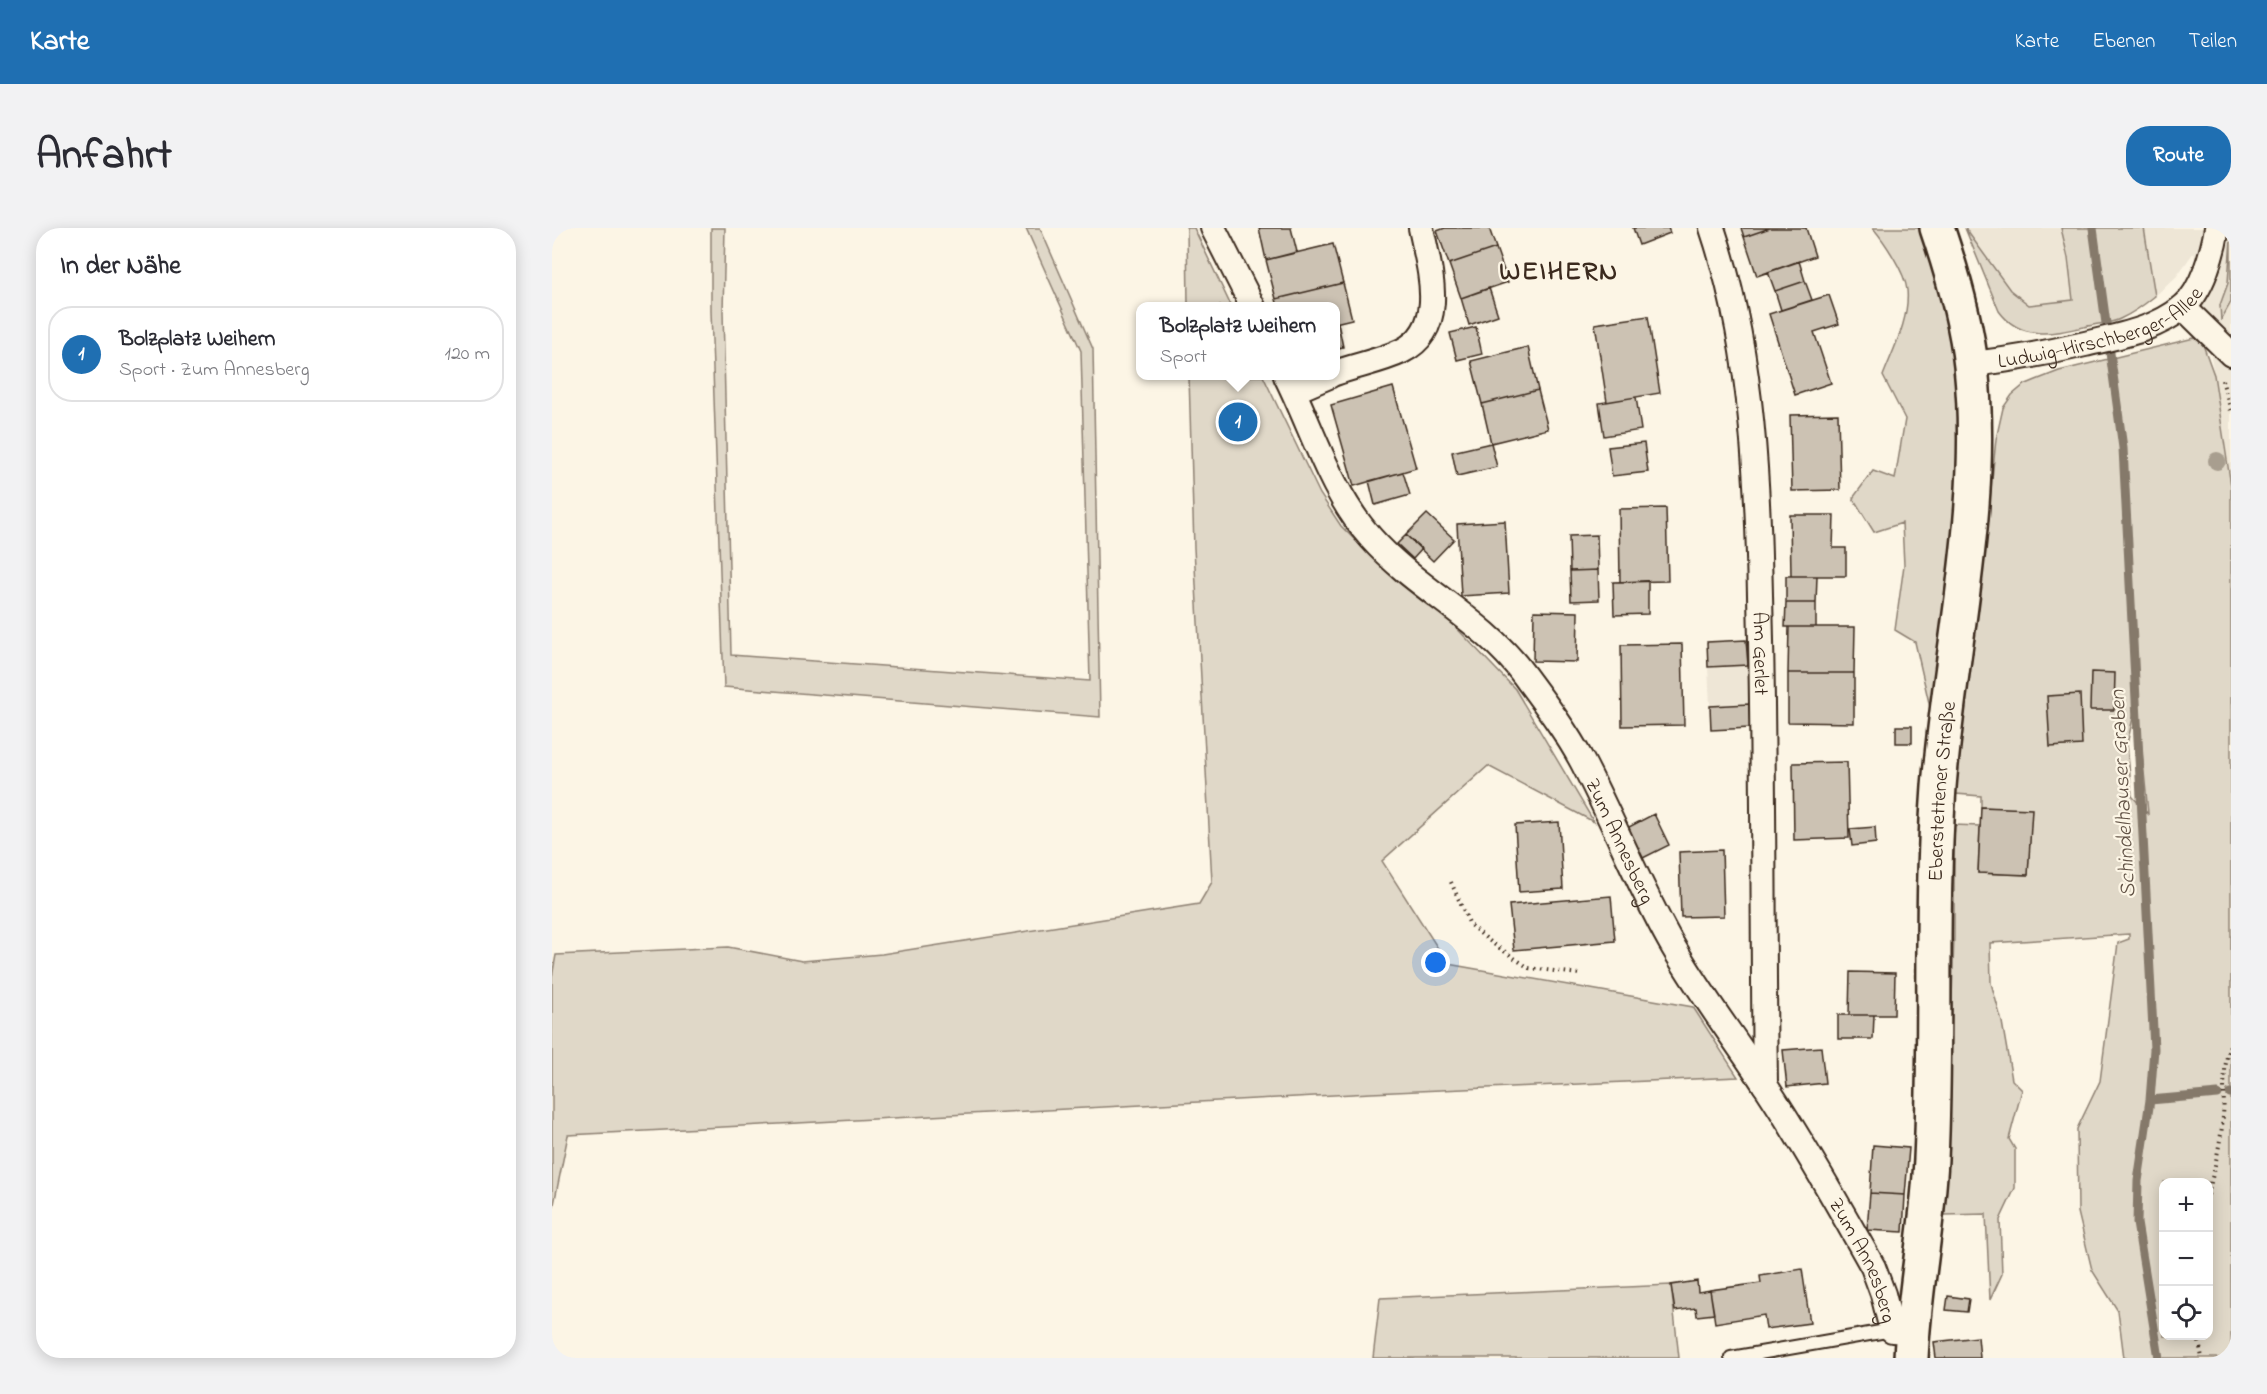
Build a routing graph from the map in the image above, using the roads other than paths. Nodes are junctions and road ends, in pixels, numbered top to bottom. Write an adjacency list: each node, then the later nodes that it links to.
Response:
1 (1213, 228): 6 (street)
2 (1421, 228): 10 (street)
3 (1712, 228): 12 (street, Am Gerlet)
4 (1937, 228): 9 (main road, Eberstettener Straße)
5 (2217, 228): 7 (street, Ludwig-Hirschberger-Allee)
6 (1251, 302)
7 (2183, 307): 8 (street); 9 (street, Ludwig-Hirschberger-Allee)
8 (2231, 354)
9 (1971, 364): 13 (main road, Eberstettener Straße)
10 (1340, 371)
11 (1290, 383): 12 (street, Zum Annesberg)
12 (1765, 1085): 13 (street, Zum Annesberg)
13 (1905, 1340): 14 (lane)
14 (1731, 1358)

